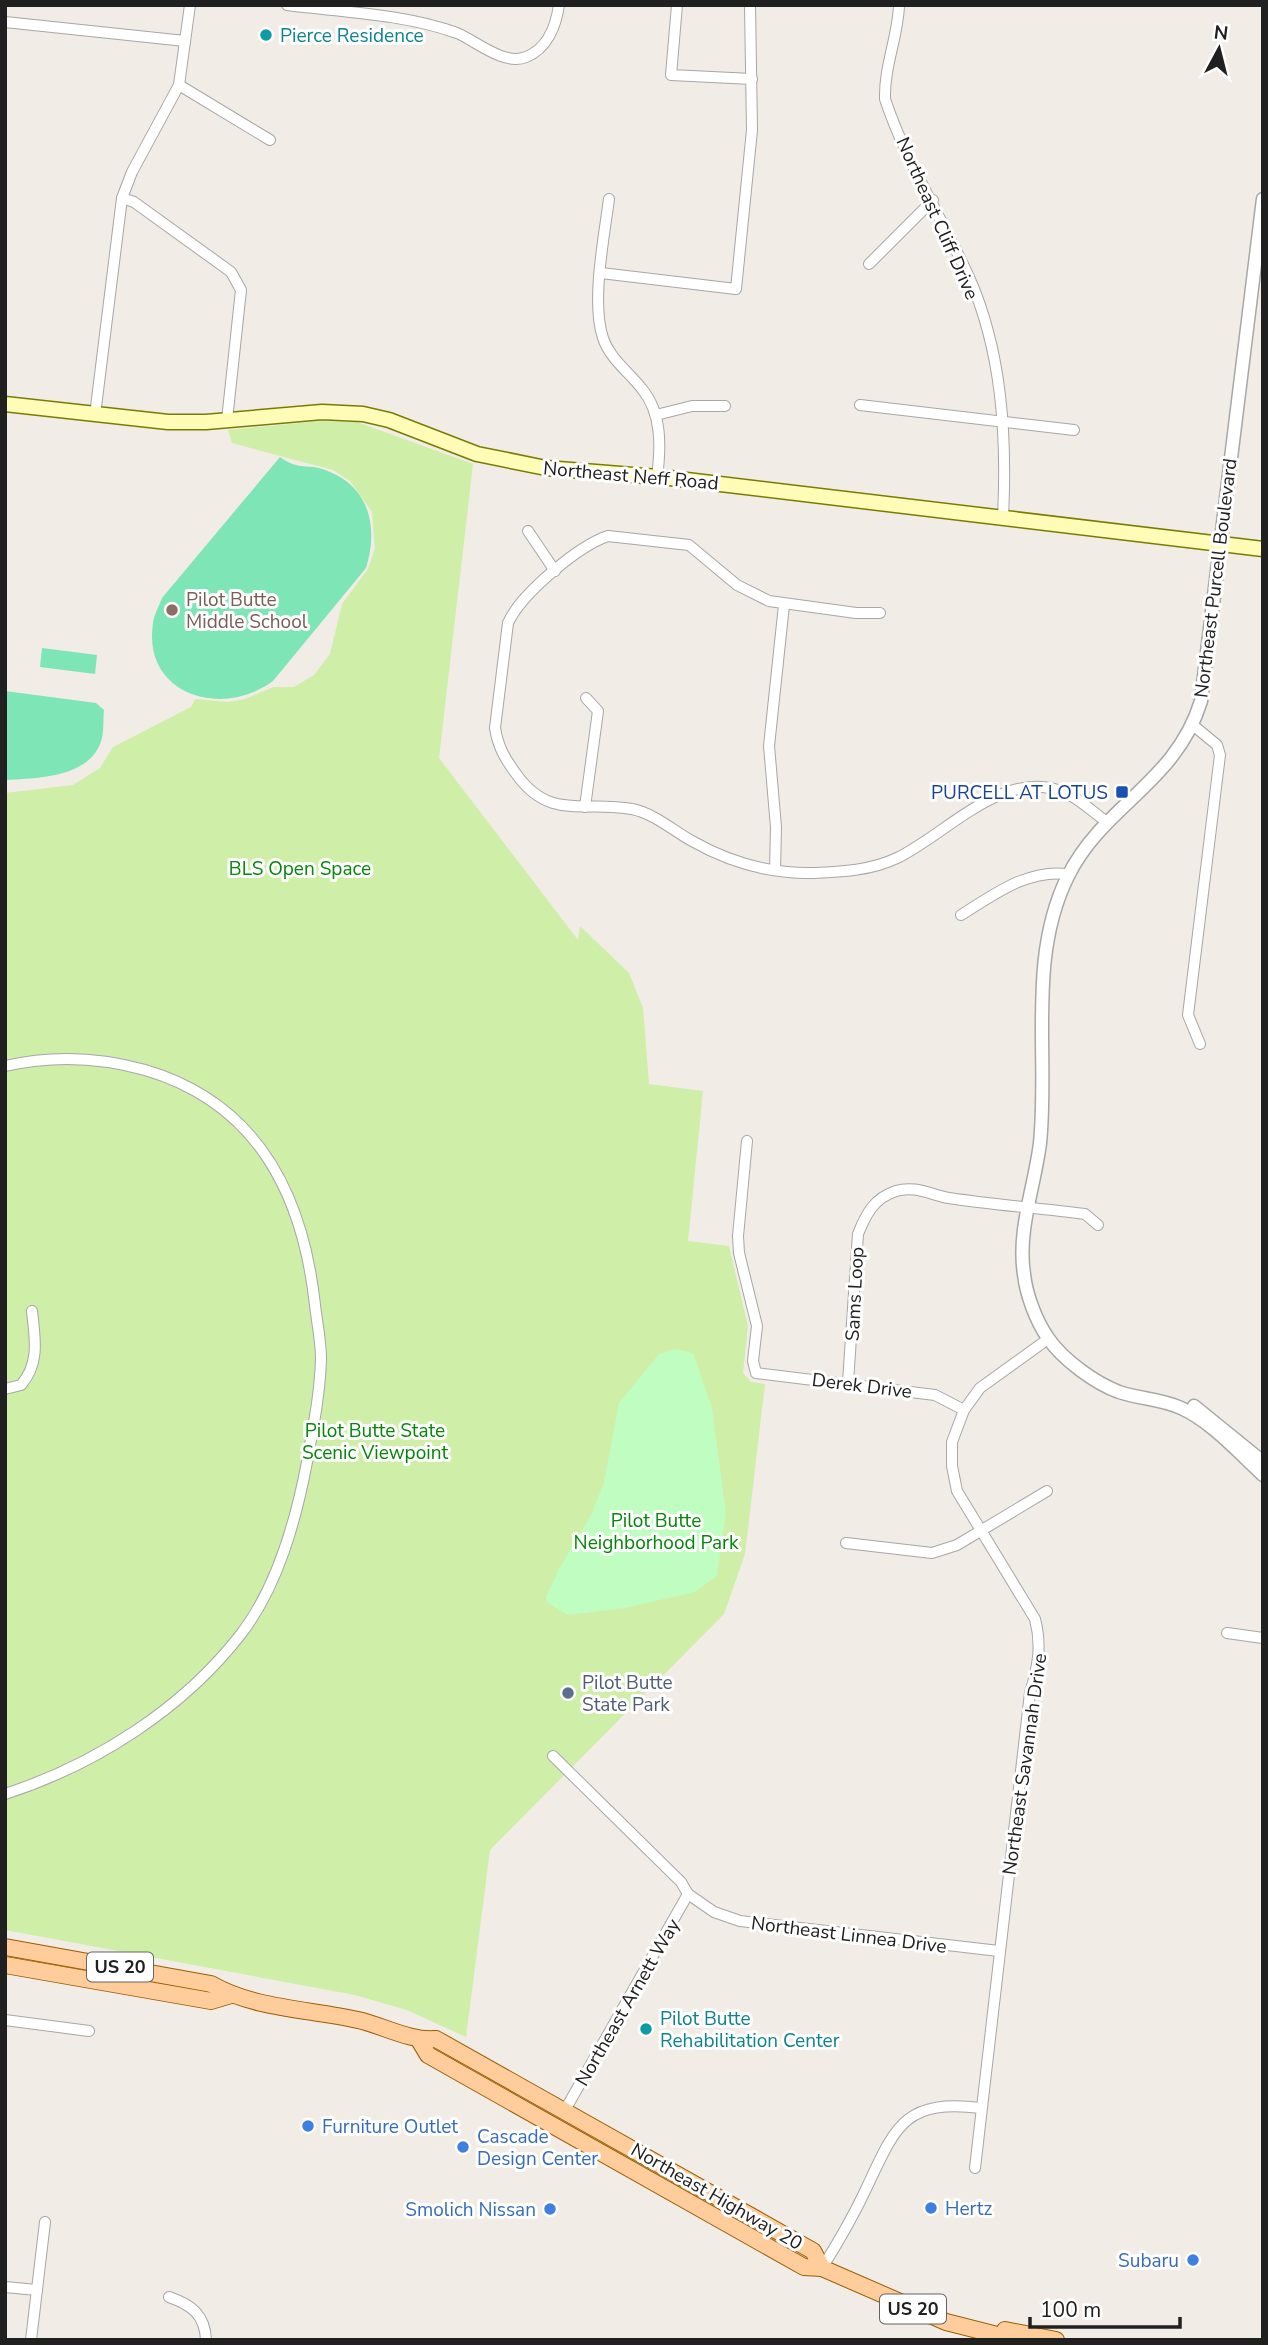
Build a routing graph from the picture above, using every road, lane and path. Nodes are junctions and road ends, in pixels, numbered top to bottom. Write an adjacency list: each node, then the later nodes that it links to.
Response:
1 (190, 5): 8 (street)
2 (287, 5): 3 (street)
3 (559, 5)
4 (677, 5): 9 (street)
5 (750, 5): 9 (street)
6 (899, 5): 15 (street, Northeast Cliff Drive)
7 (5, 22): 8 (street)
8 (185, 41): 10 (street)
9 (752, 79): 17 (street)
10 (179, 85): 11 (street); 12 (street)
11 (270, 141)
12 (122, 198): 21 (street); 23 (street)
13 (609, 199): 17 (street)
14 (1263, 199): 29 (street, Northeast Purcell Boulevard)
15 (933, 200): 16 (street); 24 (street, Northeast Cliff Drive)
16 (869, 264)
17 (601, 273): 22 (street)
18 (5, 404): 21 (main road, Northeast Neff Road)
19 (860, 405): 24 (street)
20 (725, 406): 22 (street)
21 (95, 415): 23 (main road, Northeast Neff Road)
22 (656, 415): 26 (street)
23 (227, 420): 26 (main road, Northeast Neff Road)
24 (1003, 423): 25 (street); 27 (street, Northeast Cliff Drive)
25 (1074, 429)
26 (657, 477): 27 (main road, Northeast Neff Road)
27 (1003, 517): 29 (main road, Northeast Neff Road)
28 (528, 531): 31 (street)
29 (1219, 544): 30 (main road, Northeast Neff Road); 35 (street, Northeast Purcell Boulevard)
30 (1263, 549)
31 (555, 571): 32 (street); 36 (street)
32 (784, 605): 33 (street); 38 (street)
33 (880, 613)
34 (586, 698): 36 (street)
35 (1194, 726): 37 (street, Northeast Purcell Boulevard); 41 (street)
36 (585, 807): 38 (street)
37 (1107, 822): 38 (street); 39 (street, Northeast Purcell Boulevard)
38 (775, 870)
39 (1068, 874): 40 (street); 44 (street, Northeast Purcell Boulevard)
40 (961, 915)
41 (1200, 1044)
42 (5, 1066): 60 (street)
43 (747, 1141): 49 (street, Derek Drive)
44 (1029, 1207): 45 (street, Sams Loop); 47 (street, Northeast Purcell Boulevard); 49 (street, Sams Loop)
45 (1098, 1225)
46 (32, 1311): 50 (street)
47 (1048, 1339): 48 (street, Northeast Purcell Boulevard); 51 (street, Northeast Savannah Drive)
48 (1100, 1381): 52 (street, Northeast Purcell Boulevard); 53 (street, Northeast Purcell Boulevard)
49 (848, 1382): 51 (street, Derek Drive)
50 (5, 1389)
51 (964, 1410): 55 (street, Northeast Savannah Drive)
52 (1263, 1462)
53 (1263, 1475)
54 (1047, 1491): 55 (street)
55 (982, 1530): 56 (street); 63 (street, Northeast Savannah Drive)
56 (846, 1543)
57 (1227, 1633): 58 (street)
58 (1263, 1638)
59 (553, 1756): 61 (street, Northeast Linnea Drive)
60 (5, 1794)
61 (688, 1894): 63 (street, Northeast Linnea Drive); 70 (street, Northeast Arnett Way)
62 (5, 1947): 65 (main road, Northeast Highway 20 / US 20)
63 (999, 1951): 69 (street, Northeast Savannah Drive)
64 (5, 1965): 65 (main road, Northeast Highway 20 / US 20)
65 (232, 1995): 68 (main road, Northeast Highway 20 / US 20)
66 (5, 2020): 67 (street)
67 (89, 2031)
68 (419, 2040): 70 (main road, Northeast Highway 20 / US 20); 73 (main road, Northeast Highway 20 / US 20)
69 (981, 2108): 71 (street, Northeast Savannah Drive); 73 (street)
70 (565, 2110): 73 (main road, Northeast Highway 20 / US 20)
71 (975, 2168)
72 (46, 2222): 75 (street)
73 (822, 2268): 77 (main road, Northeast Highway 20 / US 20)
74 (5, 2287): 75 (street)
75 (37, 2290): 79 (street)
76 (169, 2297): 80 (street)
77 (985, 2336): 78 (main road, Northeast Highway 20 / US 20); 81 (main road)
78 (1031, 2338): 82 (main road, Northeast Highway 20 / US 20)
79 (31, 2340)
80 (206, 2340)
81 (1017, 2340)
82 (1056, 2340)

